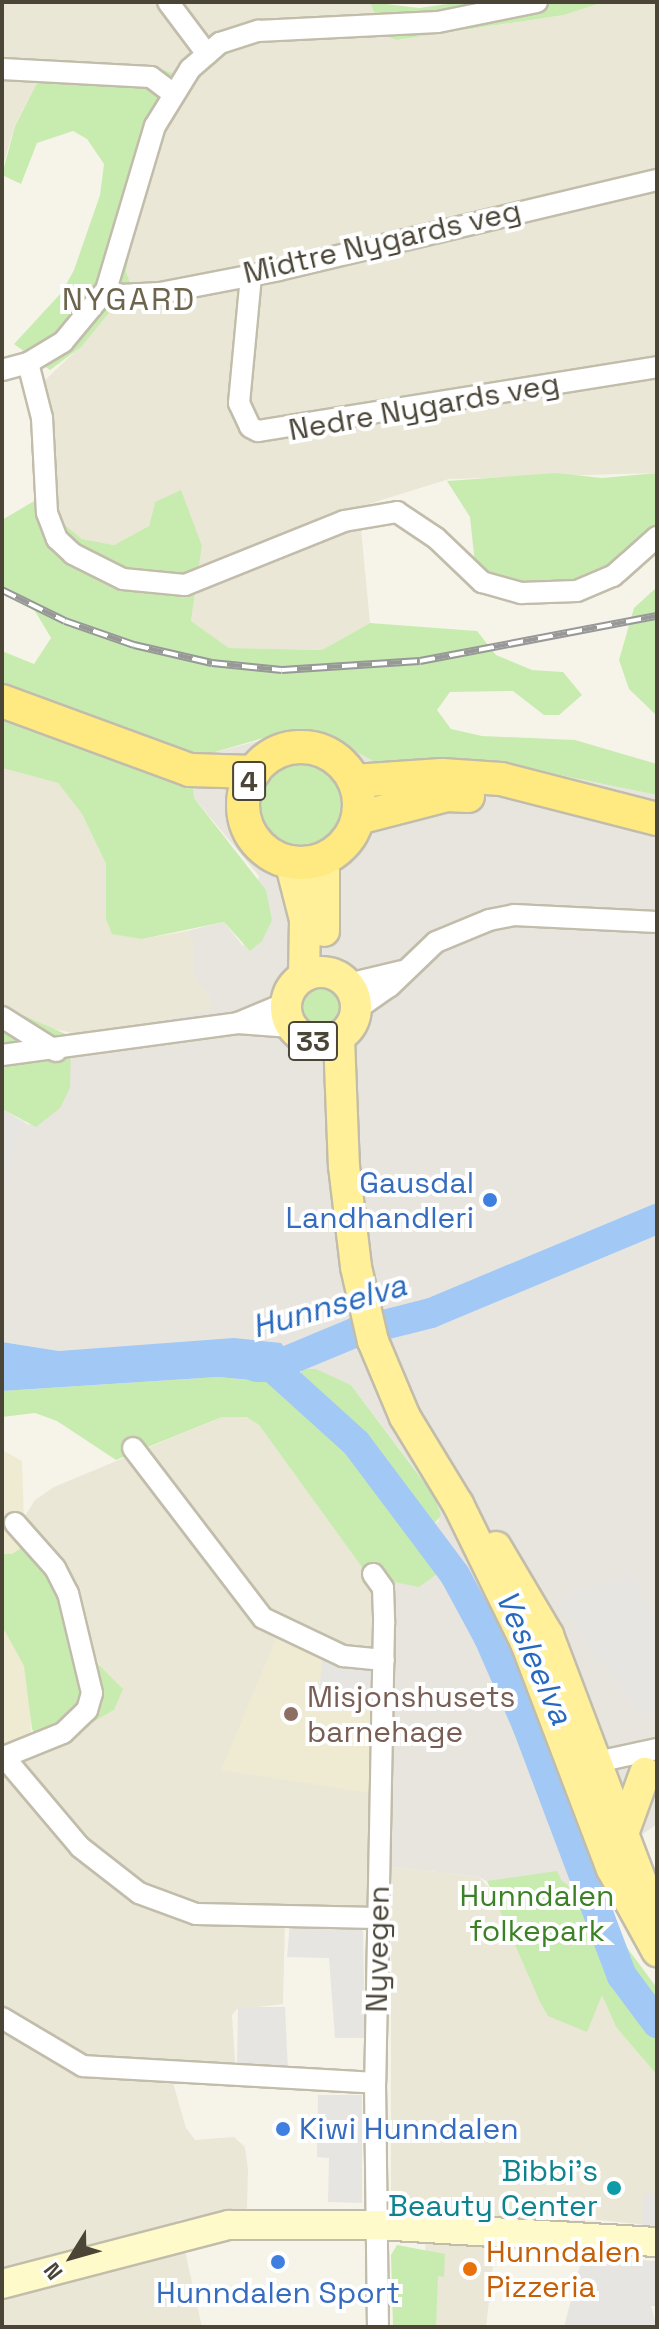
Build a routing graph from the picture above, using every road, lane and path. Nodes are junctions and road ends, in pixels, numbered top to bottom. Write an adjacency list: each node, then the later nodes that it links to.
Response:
1 (168, 2): 3 (street)
2 (537, 2): 3 (street)
3 (207, 54): 5 (street)
4 (2, 69): 5 (street)
5 (172, 93): 8 (street)
6 (657, 180): 7 (street, Midtre Nygards veg)
7 (251, 276): 8 (street, Midtre Nygards veg); 10 (street, Nedre Nygards veg)
8 (106, 290): 9 (street)
9 (28, 363): 11 (street); 12 (street)
10 (657, 367)
11 (2, 370)
12 (657, 537)
13 (2, 701): 14 (highway, 4)
14 (190, 770): 15 (highway, 4); 17 (highway, 4)
15 (254, 772): 16 (highway, 4); 17 (highway, 4)
16 (354, 781): 18 (highway); 19 (highway)
17 (244, 808): 22 (highway, 4)
18 (358, 818): 20 (highway); 21 (highway)
19 (657, 819)
20 (657, 836)
21 (324, 858): 22 (highway); 24 (main road, 33)
22 (290, 861): 24 (main road, 33)
23 (657, 922): 24 (street)
24 (334, 985): 26 (main road, 33); 26 (main road, 33)
25 (2, 1017): 27 (street)
26 (308, 1027): 27 (street); 34 (main road, 33)
27 (56, 1051): 28 (street)
28 (2, 1055)
29 (133, 1448): 32 (street)
30 (15, 1523): 36 (street)
31 (373, 1574): 32 (street, Nyvegen)
32 (384, 1660): 36 (street, Nyvegen)
33 (653, 1763): 34 (street); 35 (main road)
34 (594, 1775): 35 (main road, 33); 38 (main road, 33)
35 (623, 1834): 37 (main road, 33)
36 (378, 1918): 40 (street, Nyvegen)
37 (657, 1922)
38 (657, 1951)
39 (2, 2018): 40 (street)
40 (375, 2083): 41 (street, Nyvegen)
41 (378, 2225): 42 (main road); 43 (main road); 44 (street, Nyvegen)
42 (657, 2242)
43 (2, 2284)
44 (378, 2327)

